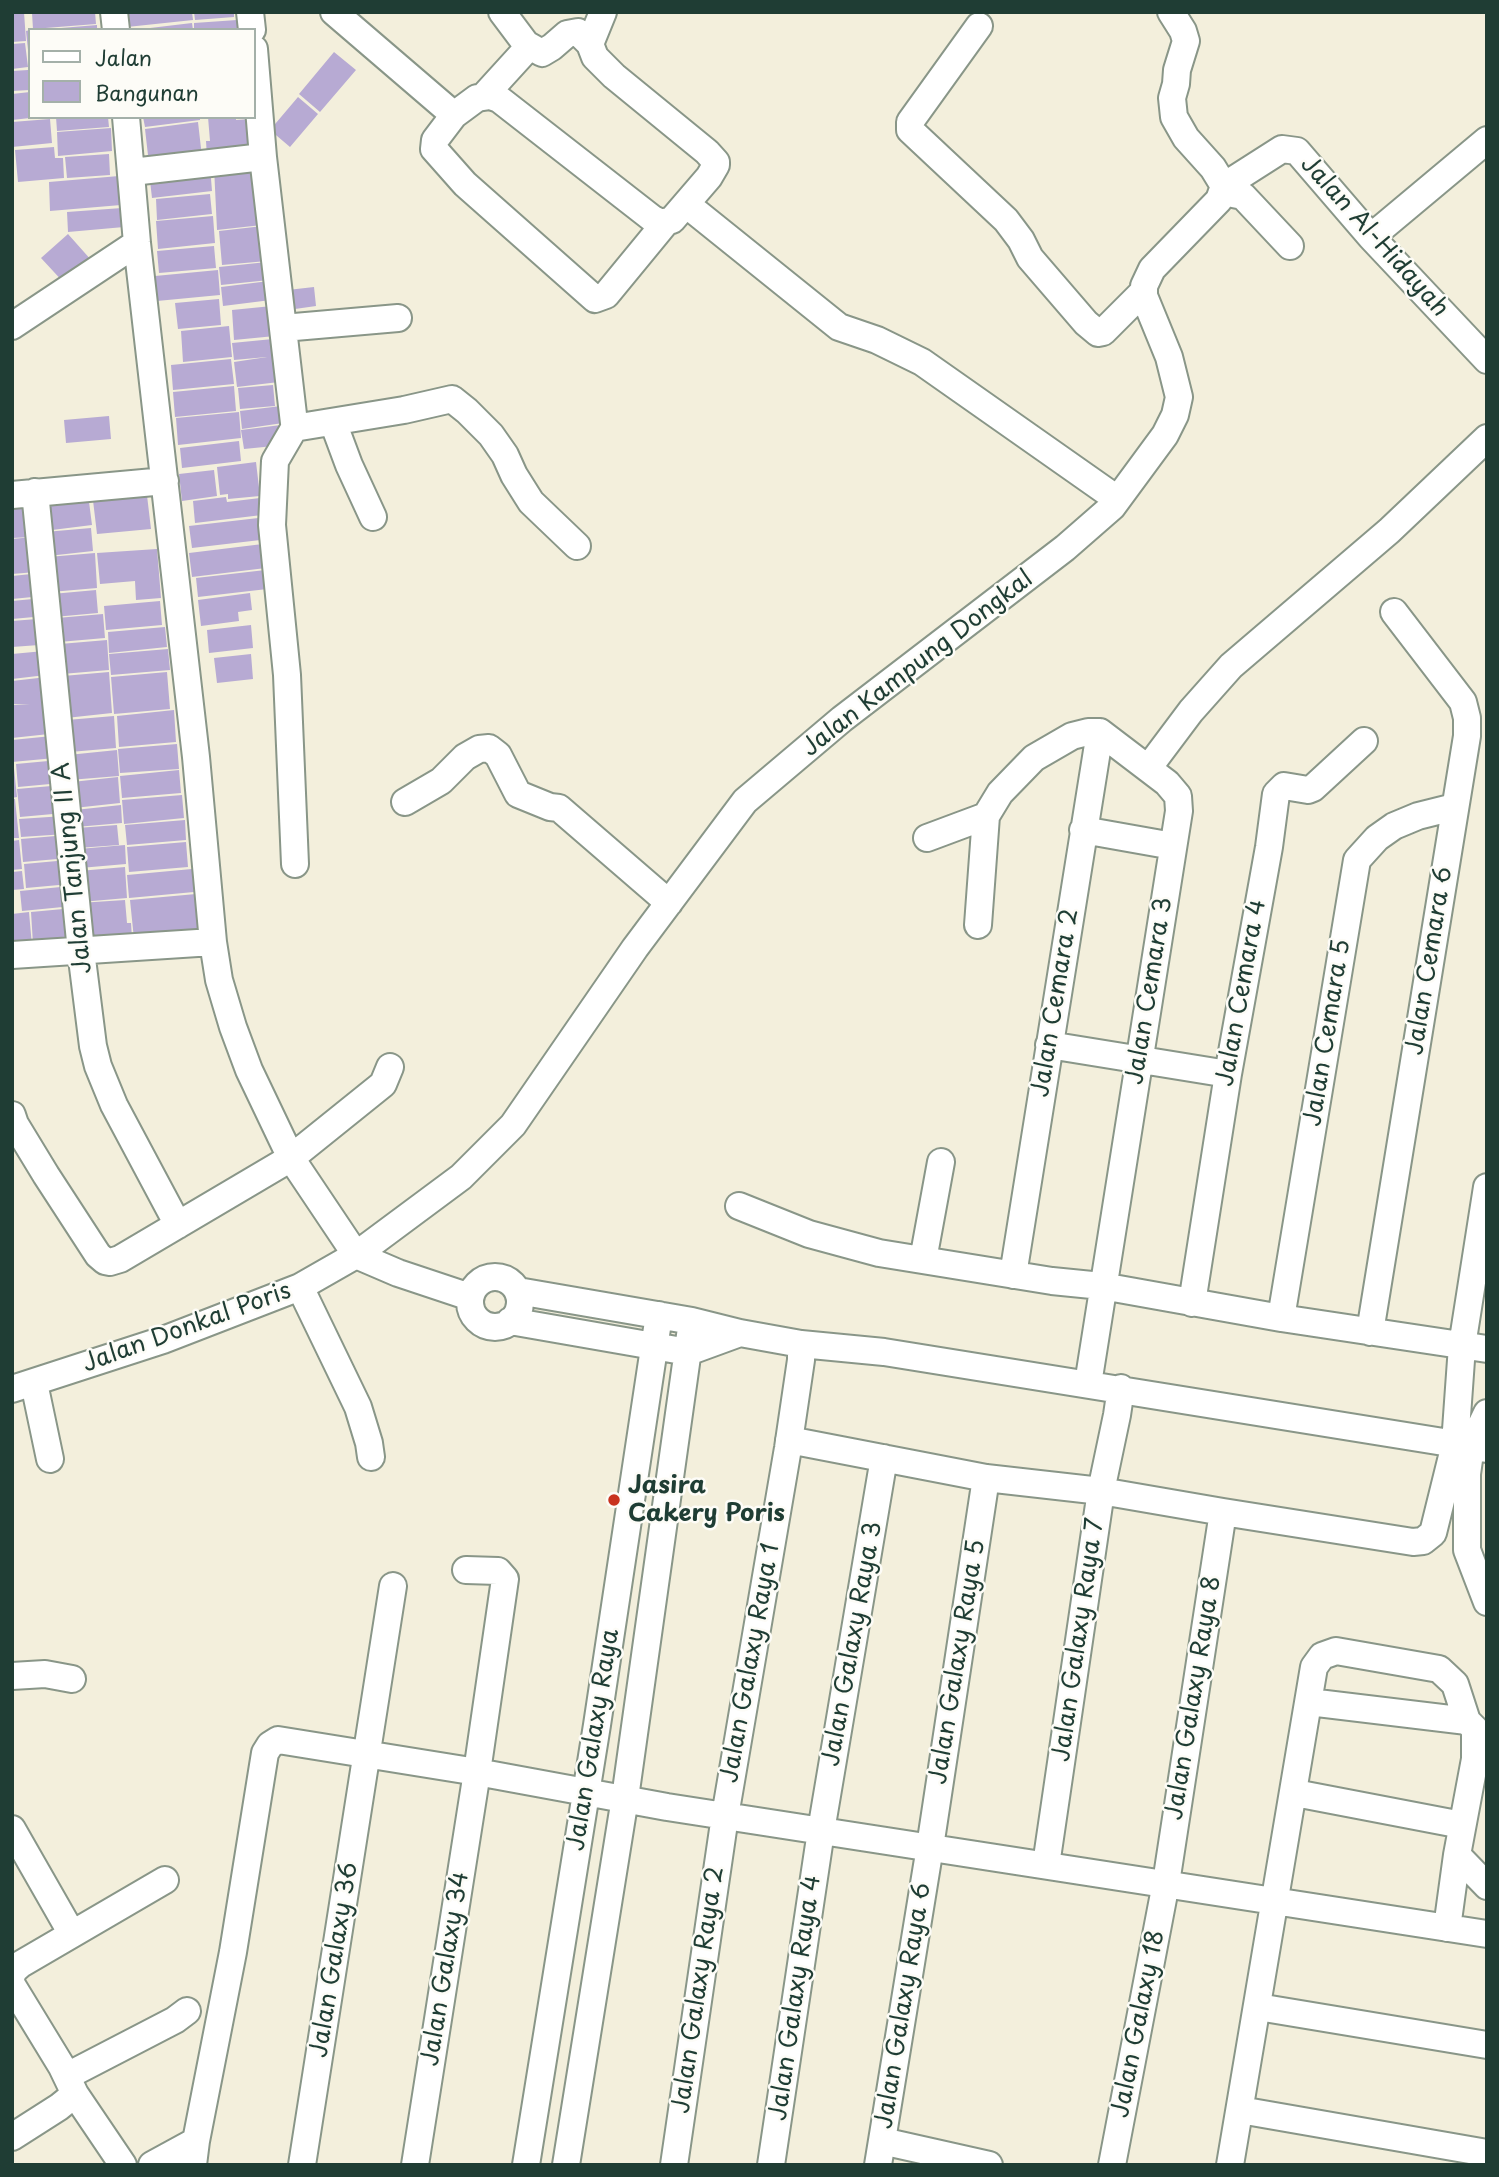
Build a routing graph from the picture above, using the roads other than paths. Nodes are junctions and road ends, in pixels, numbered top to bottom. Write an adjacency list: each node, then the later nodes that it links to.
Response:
1 (334, 12): 10 (street)
2 (502, 12): 6 (street)
3 (603, 12): 7 (street)
4 (1171, 12): 15 (street)
5 (979, 26): 21 (street)
6 (526, 44): 7 (street); 9 (street)
7 (590, 44): 16 (street)
8 (256, 73): 13 (street)
9 (484, 96): 10 (street); 17 (street)
10 (454, 115): 17 (street)
11 (126, 119): 14 (street)
12 (1487, 140): 18 (street)
13 (263, 157): 14 (street); 24 (street)
14 (132, 172): 19 (street)
15 (1223, 189): 18 (street, Jalan Al-Hidayah); 20 (street); 21 (street)
16 (686, 204): 17 (street); 31 (street)
17 (666, 222)
18 (1371, 237): 25 (street, Jalan Al-Hidayah)
19 (137, 243): 23 (street); 29 (street)
20 (1290, 246)
21 (1143, 292): 31 (street, Jalan Kampung Dongkal)
22 (398, 318): 24 (street)
23 (12, 326)
24 (283, 328): 27 (street)
25 (1484, 354)
26 (333, 422): 27 (street); 32 (street); 33 (street)
27 (296, 425): 46 (street)
28 (1487, 438): 39 (street)
29 (164, 481): 30 (street); 49 (street)
30 (24, 493): 50 (street, Jalan Tanjung II A)
31 (1117, 499): 47 (street, Jalan Kampung Dongkal)
32 (373, 517)
33 (577, 546)
34 (1394, 612): 35 (street)
35 (1467, 718): 37 (street); 41 (street, Jalan Cemara 6)
36 (1100, 732): 39 (street, Jalan Cemara 3); 42 (street); 43 (street, Jalan Cemara 2)
37 (1487, 738)
38 (1364, 741): 55 (street, Jalan Cemara 4)
39 (1149, 768): 45 (street, Jalan Cemara 3)
40 (405, 802): 47 (street)
41 (1454, 807): 71 (street, Jalan Cemara 5); 74 (street, Jalan Cemara 6)
42 (986, 816): 44 (street); 48 (street)
43 (1083, 830): 45 (street); 52 (street, Jalan Cemara 2)
44 (927, 838)
45 (1173, 846): 53 (street, Jalan Cemara 3)
46 (295, 864)
47 (669, 903): 62 (street, Jalan Kampung Dongkal)
48 (978, 925)
49 (213, 942): 50 (street); 57 (street)
50 (81, 951): 51 (street); 61 (street, Jalan Tanjung II A)
51 (12, 955)
52 (1049, 1045): 53 (street); 64 (street, Jalan Cemara 2)
53 (1139, 1059): 55 (street); 65 (street, Jalan Cemara 3)
54 (390, 1067): 57 (street)
55 (1228, 1074): 69 (street, Jalan Cemara 4)
56 (12, 1115): 61 (street)
57 (291, 1158): 61 (street); 62 (street)
58 (941, 1162): 63 (street)
59 (1487, 1187): 78 (street)
60 (739, 1206): 63 (street)
61 (178, 1225)
62 (356, 1255): 66 (street, Jalan Donkal Poris); 68 (street)
63 (923, 1260): 64 (street)
64 (1013, 1275): 65 (street)
65 (1102, 1286): 69 (street); 80 (street, Jalan Cemara 3)
66 (300, 1287): 81 (street, Jalan Donkal Poris); 86 (street)
67 (518, 1291): 68 (street); 70 (street); 72 (street)
68 (470, 1297): 72 (street)
69 (1192, 1303): 71 (street)
70 (659, 1315): 73 (street); 77 (street, Jalan Galaxy Raya)
71 (1282, 1318): 74 (street)
72 (510, 1321): 77 (street)
73 (692, 1321): 75 (street); 79 (street, Jalan Galaxy Raya)
74 (1370, 1332): 78 (street)
75 (740, 1333): 76 (street); 79 (street)
76 (801, 1344): 80 (street); 84 (street, Jalan Galaxy Raya 1)
77 (653, 1346): 79 (street); 101 (street, Jalan Galaxy Raya)
78 (1475, 1348): 85 (street)
79 (688, 1352): 103 (street, Jalan Galaxy Raya)
80 (1088, 1384): 82 (street)
81 (23, 1386): 88 (street)
82 (1121, 1388): 85 (street); 90 (street, Jalan Galaxy Raya 7)
83 (1487, 1413): 85 (street)
84 (789, 1440): 87 (street); 104 (street, Jalan Galaxy Raya 1)
85 (1474, 1447): 91 (street); 94 (street)
86 (371, 1457)
87 (884, 1458): 89 (street); 107 (street, Jalan Galaxy Raya 3)
88 (50, 1459)
89 (986, 1478): 90 (street); 108 (street, Jalan Galaxy Raya 5)
90 (1101, 1491): 91 (street); 110 (street, Jalan Galaxy Raya 7)
91 (1223, 1513): 112 (street, Jalan Galaxy Raya 8)
92 (467, 1570): 100 (street, Jalan Galaxy 34)
93 (393, 1586): 99 (street, Jalan Galaxy 36)
94 (1487, 1602)
95 (12, 1676): 96 (street)
96 (72, 1679)
97 (1309, 1702): 98 (street); 98 (street); 102 (street)
98 (1467, 1721): 105 (street)
99 (367, 1755): 100 (street); 126 (street); 131 (street, Jalan Galaxy 36)
100 (477, 1772): 101 (street); 132 (street, Jalan Galaxy 34)
101 (586, 1792): 103 (street); 133 (street, Jalan Galaxy Raya)
102 (1295, 1793): 105 (street); 114 (street)
103 (625, 1798): 104 (street); 134 (street, Jalan Galaxy Raya)
104 (725, 1816): 107 (street); 135 (street, Jalan Galaxy Raya 2)
105 (1462, 1825): 109 (street)
106 (12, 1829): 116 (street)
107 (821, 1830): 108 (street); 136 (street, Jalan Galaxy Raya 4)
108 (930, 1847): 110 (street); 127 (street, Jalan Galaxy Raya 6)
109 (1457, 1855): 113 (street); 115 (street)
110 (1046, 1865): 112 (street)
111 (165, 1880): 116 (street)
112 (1166, 1883): 114 (street); 138 (street, Jalan Galaxy 18)
113 (1487, 1886)
114 (1274, 1900): 115 (street); 120 (street)
115 (1447, 1928): 117 (street)
116 (72, 1934): 118 (street)
117 (1487, 1934)
118 (12, 1975)
119 (12, 1985): 123 (street)
120 (1258, 2007): 122 (street); 124 (street)
121 (187, 2011): 123 (street)
122 (1487, 2045)
123 (71, 2085): 125 (street); 129 (street)
124 (1240, 2110): 128 (street); 139 (street)
125 (12, 2137)
126 (195, 2153): 130 (street)
127 (880, 2153): 137 (street)
128 (1487, 2153)
129 (124, 2165)
130 (152, 2165)
131 (302, 2165)
132 (415, 2165)
133 (526, 2165)
134 (566, 2165)
135 (674, 2165)
136 (771, 2165)
137 (989, 2165)
138 (1112, 2165)
139 (1230, 2165)

